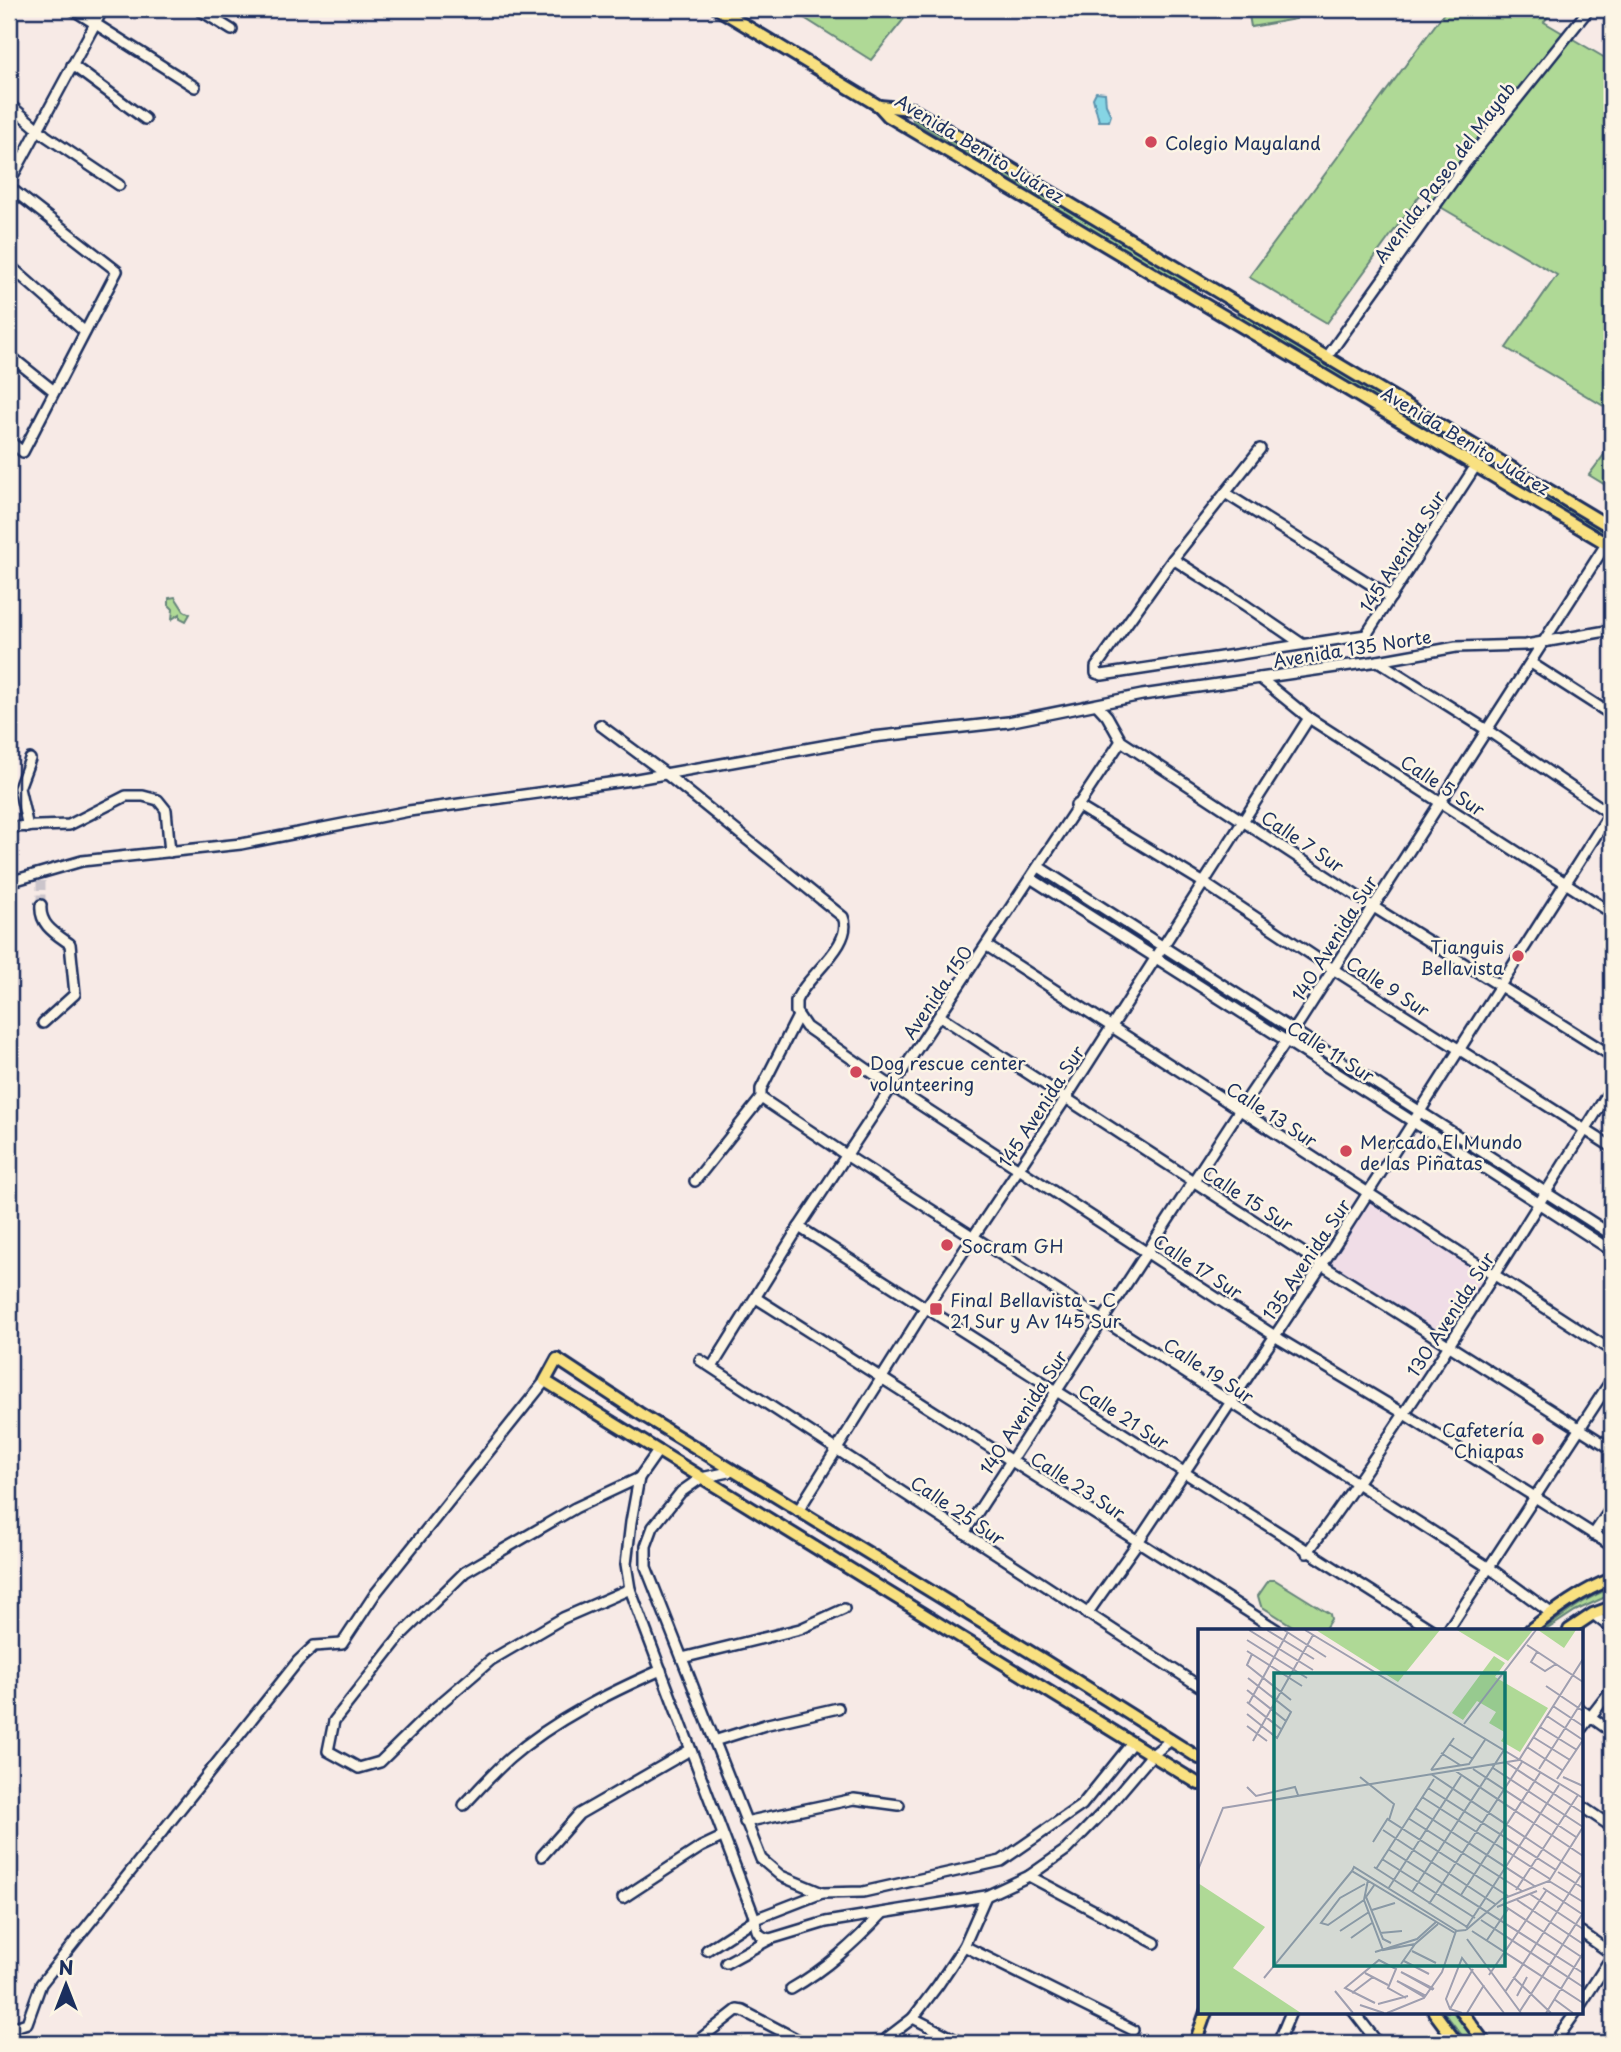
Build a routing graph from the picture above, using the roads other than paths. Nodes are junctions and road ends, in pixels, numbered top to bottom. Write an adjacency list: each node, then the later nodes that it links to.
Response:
1 (72, 9): 6 (street)
2 (103, 9): 6 (street)
3 (198, 9): 7 (street)
4 (718, 9): 11 (main road)
5 (1589, 9): 19 (street, Avenida Paseo del Mayab)
6 (94, 23): 8 (street); 9 (street)
7 (232, 30)
8 (72, 65): 12 (street); 13 (street)
9 (195, 86)
10 (9, 104): 13 (street)
11 (879, 106): 19 (main road, Avenida Benito Juárez); 23 (main road, Avenida Benito Juárez)
12 (145, 119)
13 (38, 128): 14 (street); 15 (street)
14 (9, 185): 17 (street)
15 (119, 186)
16 (9, 265): 17 (street)
17 (85, 332): 20 (street)
18 (9, 355): 20 (street)
19 (1327, 357): 25 (main road, Avenida Benito Juárez)
20 (54, 391): 21 (street)
21 (9, 441)
22 (1261, 449): 24 (street)
23 (1475, 467): 26 (main road, Avenida Benito Juárez); 28 (street, 145 Avenida Sur)
24 (1226, 493): 27 (street); 28 (street)
25 (1612, 528)
26 (1610, 542): 30 (street, 140 Avenida Sur)
27 (1173, 559): 31 (street); 31 (street, 145 Avenida Sur)
28 (1391, 597): 31 (street, 145 Avenida Sur)
29 (1612, 630): 30 (street, Avenida 135 Norte)
30 (1545, 642): 32 (street, Avenida 135 Norte); 33 (street, 140 Avenida Sur)
31 (1302, 644)
32 (1378, 662): 34 (street, Avenida 135 Norte); 39 (street)
33 (1531, 663): 36 (street); 39 (street, 140 Avenida Sur)
34 (1261, 678): 35 (street, Avenida 135 Norte); 37 (street, Calle 5 Sur)
35 (1097, 705): 40 (street, Calle 7 Sur); 42 (street, Avenida 135 Norte)
36 (1612, 715)
37 (1310, 718): 43 (street, Calle 5 Sur); 46 (street, 145 Avenida Sur)
38 (600, 725): 42 (street)
39 (1487, 730): 43 (street, 140 Avenida Sur); 45 (street)
40 (1121, 741): 44 (street, Avenida 150); 46 (street, Calle 7 Sur)
41 (30, 760): 48 (street)
42 (666, 774): 49 (street, Avenida 135 Norte); 63 (street)
43 (1441, 801): 54 (street, Calle 5 Sur); 56 (street, 140 Avenida Sur)
44 (1076, 805): 50 (street, Avenida 150); 53 (street, Calle 9 Sur)
45 (1612, 813): 54 (street, 135 Avenida Sur)
46 (1243, 819): 53 (street, 145 Avenida Sur); 56 (street, Calle 7 Sur)
47 (9, 827): 48 (street)
48 (28, 827): 49 (street)
49 (170, 852): 52 (street, Avenida 135 Norte)
50 (1039, 867): 51 (street, Avenida 150); 59 (street, Calle 11 Sur)
51 (1031, 879): 58 (street, Avenida 150); 60 (street, Calle 11 Sur)
52 (9, 882)
53 (1204, 883): 59 (street, 145 Avenida Sur); 61 (street, Calle 9 Sur)
54 (1565, 883): 57 (street, Calle 5 Sur); 62 (street, 135 Avenida Sur)
55 (41, 905): 65 (street)
56 (1372, 906): 61 (street, 140 Avenida Sur); 62 (street, Calle 7 Sur)
57 (1612, 914)
58 (987, 946): 64 (street, Avenida 150); 66 (street, Calle 13 Sur)
59 (1163, 947): 60 (street, 145 Avenida Sur); 67 (street, Calle 11 Sur)
60 (1156, 957): 66 (street, 145 Avenida Sur); 68 (street, Calle 11 Sur)
61 (1333, 969): 67 (street, 140 Avenida Sur); 69 (street, Calle 9 Sur)
62 (1500, 986): 69 (street, 135 Avenida Sur); 70 (street, Calle 7 Sur)
63 (799, 1016): 71 (street, Calle 17 Sur); 73 (street)
64 (940, 1016): 71 (street, Avenida 150); 74 (street, Calle 15 Sur)
65 (43, 1023)
66 (1111, 1028): 74 (street, 145 Avenida Sur); 75 (street, Calle 13 Sur)
67 (1294, 1030): 68 (street, 140 Avenida Sur); 76 (street, Calle 11 Sur)
68 (1286, 1042): 75 (street, 140 Avenida Sur); 77 (street, Calle 11 Sur)
69 (1459, 1050): 76 (street, 135 Avenida Sur); 78 (street, Calle 9 Sur)
70 (1612, 1056)
71 (892, 1086): 80 (street, Avenida 150); 81 (street, Calle 17 Sur)
72 (1612, 1087): 78 (street, 130 Avenida Sur)
73 (761, 1098): 80 (street); 82 (street)
74 (1066, 1098): 81 (street, 145 Avenida Sur); 83 (street, Calle 15 Sur)
75 (1239, 1111): 83 (street, 140 Avenida Sur); 85 (street, Calle 13 Sur)
76 (1421, 1112): 77 (street, 135 Avenida Sur); 84 (street, Calle 11 Sur)
77 (1415, 1123): 85 (street, 135 Avenida Sur); 86 (street, Calle 11 Sur)
78 (1586, 1129): 79 (street, Calle 9 Sur); 84 (street, 130 Avenida Sur)
79 (1612, 1147)
80 (847, 1156): 87 (street, Avenida 150); 89 (street, Calle 19 Sur)
81 (1018, 1169): 89 (street, 145 Avenida Sur); 90 (street, Calle 17 Sur)
82 (695, 1181)
83 (1193, 1181): 90 (street, 140 Avenida Sur); 92 (street, Calle 15 Sur)
84 (1547, 1192): 86 (street, 130 Avenida Sur); 88 (street, Calle 11 Sur)
85 (1368, 1195): 92 (street, 135 Avenida Sur); 93 (street, Calle 13 Sur)
86 (1540, 1203): 91 (street, Calle 11 Sur); 93 (street, 130 Avenida Sur)
87 (799, 1227): 94 (street, Avenida 150); 95 (street, Calle 21 Sur)
88 (1612, 1235)
89 (973, 1236): 95 (street, 145 Avenida Sur); 96 (street, Calle 19 Sur)
90 (1147, 1251): 96 (street, 140 Avenida Sur); 97 (street, Calle 17 Sur)
91 (1612, 1251)
92 (1322, 1265): 97 (street, 135 Avenida Sur); 98 (street, Calle 15 Sur)
93 (1494, 1273): 98 (street, 130 Avenida Sur); 99 (street, Calle 13 Sur)
94 (756, 1298): 101 (street, Avenida 150); 102 (street, Calle 23 Sur)
95 (925, 1308): 102 (street, 145 Avenida Sur); 105 (street, Calle 21 Sur)
96 (1103, 1320): 105 (street, 140 Avenida Sur); 106 (street, Calle 19 Sur)
97 (1275, 1335): 106 (street, 135 Avenida Sur); 107 (street, Calle 17 Sur)
98 (1449, 1344): 107 (street, 130 Avenida Sur); 108 (street, Calle 15 Sur)
99 (1612, 1351)
100 (700, 1360): 101 (street, Calle 25 Sur)
101 (712, 1367): 109 (street, Calle 25 Sur)
102 (884, 1378): 109 (street, 145 Avenida Sur); 112 (street, Calle 23 Sur)
103 (1612, 1379): 108 (street)
104 (545, 1381): 111 (main road); 113 (main road); 189 (street)
105 (1056, 1391): 112 (street, 140 Avenida Sur); 114 (street, Calle 21 Sur)
106 (1230, 1402): 114 (street, 135 Avenida Sur); 117 (street, Calle 19 Sur)
107 (1404, 1415): 117 (street, 130 Avenida Sur); 118 (street, Calle 17 Sur)
108 (1580, 1428): 110 (street, Calle 15 Sur); 118 (street)
109 (837, 1448): 120 (street, 145 Avenida Sur); 121 (street, Calle 25 Sur)
110 (1612, 1449)
111 (658, 1451): 115 (street); 116 (main road)
112 (1010, 1461): 121 (street, 140 Avenida Sur); 123 (street, Calle 23 Sur)
113 (734, 1471): 116 (street); 120 (main road)
114 (1184, 1473): 123 (street, 135 Avenida Sur); 125 (street, Calle 21 Sur)
115 (639, 1478): 128 (street); 128 (street)
116 (701, 1478): 143 (main road); 144 (street)
117 (1357, 1484): 125 (street, 130 Avenida Sur); 126 (street, Calle 19 Sur)
118 (1535, 1497): 122 (street, Calle 17 Sur); 126 (street)
119 (1612, 1507): 122 (street)
120 (798, 1510): 131 (main road)
121 (964, 1533): 132 (street, Calle 25 Sur)
122 (1593, 1535): 124 (street, Calle 17 Sur)
123 (1138, 1542): 132 (street, 135 Avenida Sur); 135 (street, Calle 23 Sur)
124 (1612, 1546)
125 (1307, 1553): 138 (street, Calle 21 Sur)
126 (1489, 1567): 133 (street, Calle 19 Sur); 139 (street)
127 (1612, 1579): 133 (main road)
128 (630, 1589): 145 (street)
129 (1612, 1607): 134 (main road)
130 (844, 1609): 144 (street)
131 (960, 1609): 143 (main road); 153 (main road)
132 (1087, 1614): 146 (street, Calle 25 Sur)
133 (1551, 1614): 140 (main road)
134 (1593, 1614): 141 (main road); 142 (street)
135 (1262, 1621): 136 (street); 137 (street, Calle 23 Sur)
136 (1257, 1629)
137 (1275, 1629)
138 (1430, 1629)
139 (1449, 1629)
140 (1531, 1629)
141 (1570, 1629)
142 (1612, 1629)
143 (954, 1633): 155 (main road)
144 (682, 1658): 154 (street)
145 (662, 1670): 156 (street); 160 (street)
146 (1198, 1685)
147 (1612, 1689): 150 (street)
148 (838, 1708): 154 (street)
149 (1582, 1711): 150 (street)
150 (1589, 1717): 151 (street); 152 (street)
151 (1582, 1728)
152 (1612, 1732)
153 (1171, 1740): 157 (street); 158 (main road)
154 (714, 1741): 163 (street)
155 (1132, 1743): 157 (main road); 168 (street)
156 (690, 1751): 165 (street); 166 (street)
157 (1152, 1755): 159 (main road); 167 (street)
158 (1198, 1757)
159 (1198, 1783)
160 (464, 1805)
161 (899, 1805): 163 (street)
162 (1582, 1807): 164 (street)
163 (745, 1822): 168 (street)
164 (1612, 1827)
165 (722, 1837): 170 (street); 172 (street)
166 (542, 1856)
167 (1029, 1876): 169 (street); 175 (street)
168 (822, 1893): 172 (street)
169 (986, 1896): 171 (street); 176 (street)
170 (623, 1898)
171 (882, 1914): 174 (street); 180 (street)
172 (755, 1919): 174 (street); 177 (street)
173 (1582, 1933): 178 (street)
174 (770, 1940): 179 (street)
175 (1155, 1943)
176 (964, 1947): 188 (street); 190 (street)
177 (707, 1950)
178 (1612, 1955): 181 (street)
179 (726, 1963)
180 (791, 1989)
181 (1582, 2002)
182 (1205, 2014): 195 (main road)
183 (1290, 2014): 196 (street)
184 (1356, 2014): 197 (street)
185 (1435, 2014): 198 (main road)
186 (1463, 2014): 199 (main road)
187 (1575, 2014): 200 (street)
188 (913, 2018): 191 (street); 194 (street)
189 (9, 2029)
190 (1133, 2030)
191 (887, 2038)
192 (695, 2043): 193 (street)
193 (804, 2043)
194 (962, 2043)
195 (1195, 2043)
196 (1278, 2043)
197 (1378, 2043)
198 (1457, 2043)
199 (1485, 2043)
200 (1554, 2043)

